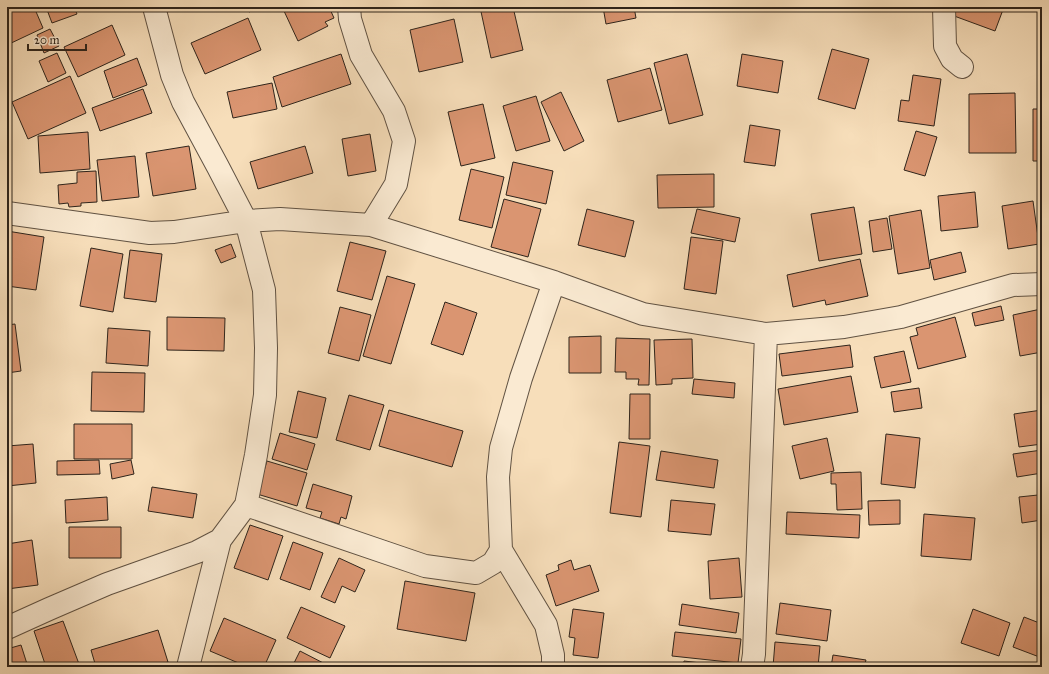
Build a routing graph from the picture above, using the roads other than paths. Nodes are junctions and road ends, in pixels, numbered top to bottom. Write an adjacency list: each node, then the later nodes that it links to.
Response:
1 (154, 7): 6 (street)
2 (349, 7): 7 (street)
3 (944, 7): 4 (street)
4 (962, 67)
5 (7, 213): 6 (street)
6 (246, 222): 7 (street); 11 (street)
7 (371, 225): 8 (street)
8 (554, 282): 10 (street); 13 (street)
9 (1042, 284): 10 (street)
10 (766, 334): 17 (street)
11 (246, 505): 12 (street); 13 (street)
12 (220, 540): 14 (street); 15 (street)
13 (501, 550): 16 (street)
14 (7, 628)
15 (188, 667)
16 (553, 667)
17 (752, 667)

